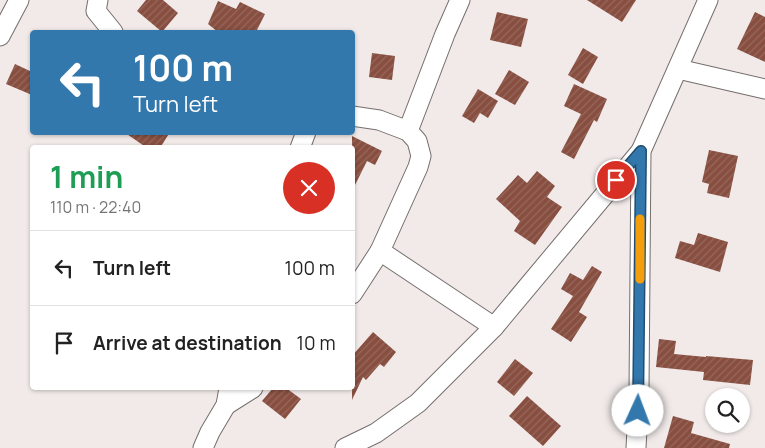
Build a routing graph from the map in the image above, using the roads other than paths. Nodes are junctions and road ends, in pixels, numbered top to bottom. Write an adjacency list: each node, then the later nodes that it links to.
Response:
1 (18, 0): 5 (street); 7 (street)
2 (98, 0): 6 (street)
3 (460, 0): 11 (street)
4 (708, 0): 8 (street)
5 (0, 13)
6 (111, 30)
7 (0, 36)
8 (678, 69): 9 (street); 12 (street)
9 (765, 90)
10 (355, 116): 11 (street)
11 (408, 131): 13 (street)
12 (641, 151): 15 (street); 20 (street)
13 (380, 251): 14 (street); 15 (street)
14 (355, 289)
15 (494, 327): 19 (street)
16 (246, 390): 17 (street)
17 (227, 396): 18 (street)
18 (203, 448)
19 (345, 448)
20 (636, 448)

